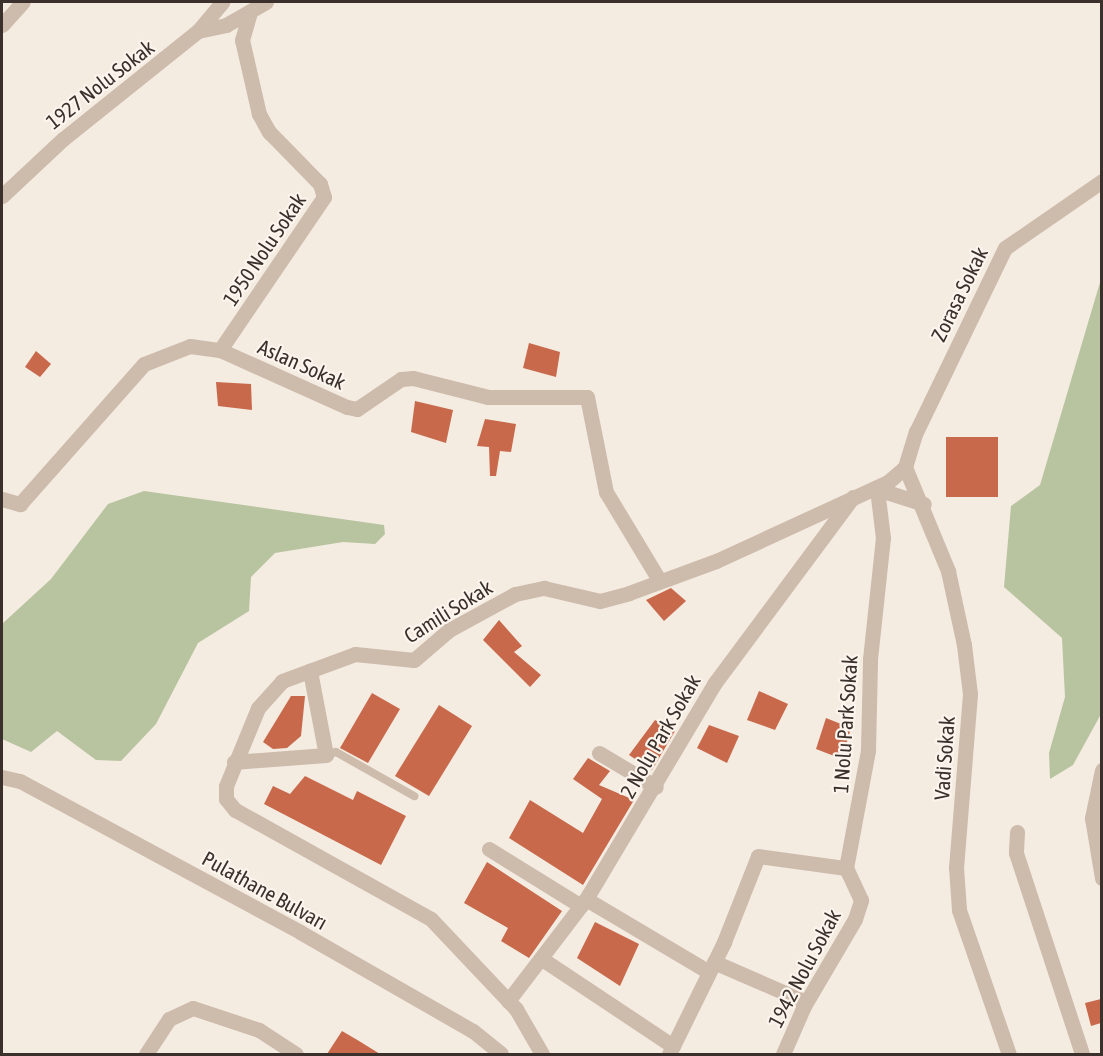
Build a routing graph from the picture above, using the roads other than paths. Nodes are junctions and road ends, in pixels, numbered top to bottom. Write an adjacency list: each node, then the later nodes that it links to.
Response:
1 (23, 2): 5 (street)
2 (222, 2): 6 (street, 1927 Nolu Sokak)
3 (266, 2): 4 (street)
4 (250, 12): 6 (street); 9 (street, 1950 Nolu Sokak)
5 (2, 25)
6 (198, 31): 8 (street, 1927 Nolu Sokak)
7 (1101, 181): 10 (street, Zorasa Sokak)
8 (2, 196)
9 (220, 350): 13 (street, Aslan Sokak); 15 (street, Aslan Sokak)
10 (905, 467): 11 (street, Camili Sokak); 14 (street, Vadi Sokak)
11 (878, 489): 12 (street, Camili Sokak); 14 (street); 26 (street, 1 Nolu Park Sokak)
12 (853, 497): 15 (street, Camili Sokak); 22 (street, 2 Nolu Park Sokak)
13 (2, 499)
14 (924, 504): 39 (street, Vadi Sokak)
15 (659, 580): 16 (street, Camili Sokak)
16 (310, 670): 18 (street); 19 (street, Camili Sokak)
17 (599, 753): 22 (street)
18 (326, 755): 19 (street); 23 (lane)
19 (234, 762): 31 (street, Camili Sokak)
20 (1101, 770): 27 (street)
21 (2, 777): 36 (street, Pulathane Bulvarı)
22 (656, 787): 28 (street, 2 Nolu Park Sokak)
23 (414, 796)
24 (1017, 832): 40 (street)
25 (489, 849): 28 (street)
26 (846, 868): 30 (street); 32 (street, 1942 Nolu Sokak)
27 (1101, 878)
28 (583, 902): 29 (street, 2 Nolu Park Sokak); 30 (street)
29 (542, 959): 31 (street, 2 Nolu Park Sokak); 33 (street)
30 (712, 967): 32 (street); 33 (street)
31 (508, 1001): 37 (street, Camili Sokak)
32 (806, 1002): 38 (street, 1942 Nolu Sokak)
33 (671, 1050)
34 (146, 1054): 35 (street)
35 (296, 1054)
36 (501, 1054)
37 (542, 1054)
38 (783, 1054)
39 (1009, 1054)
40 (1083, 1054)

